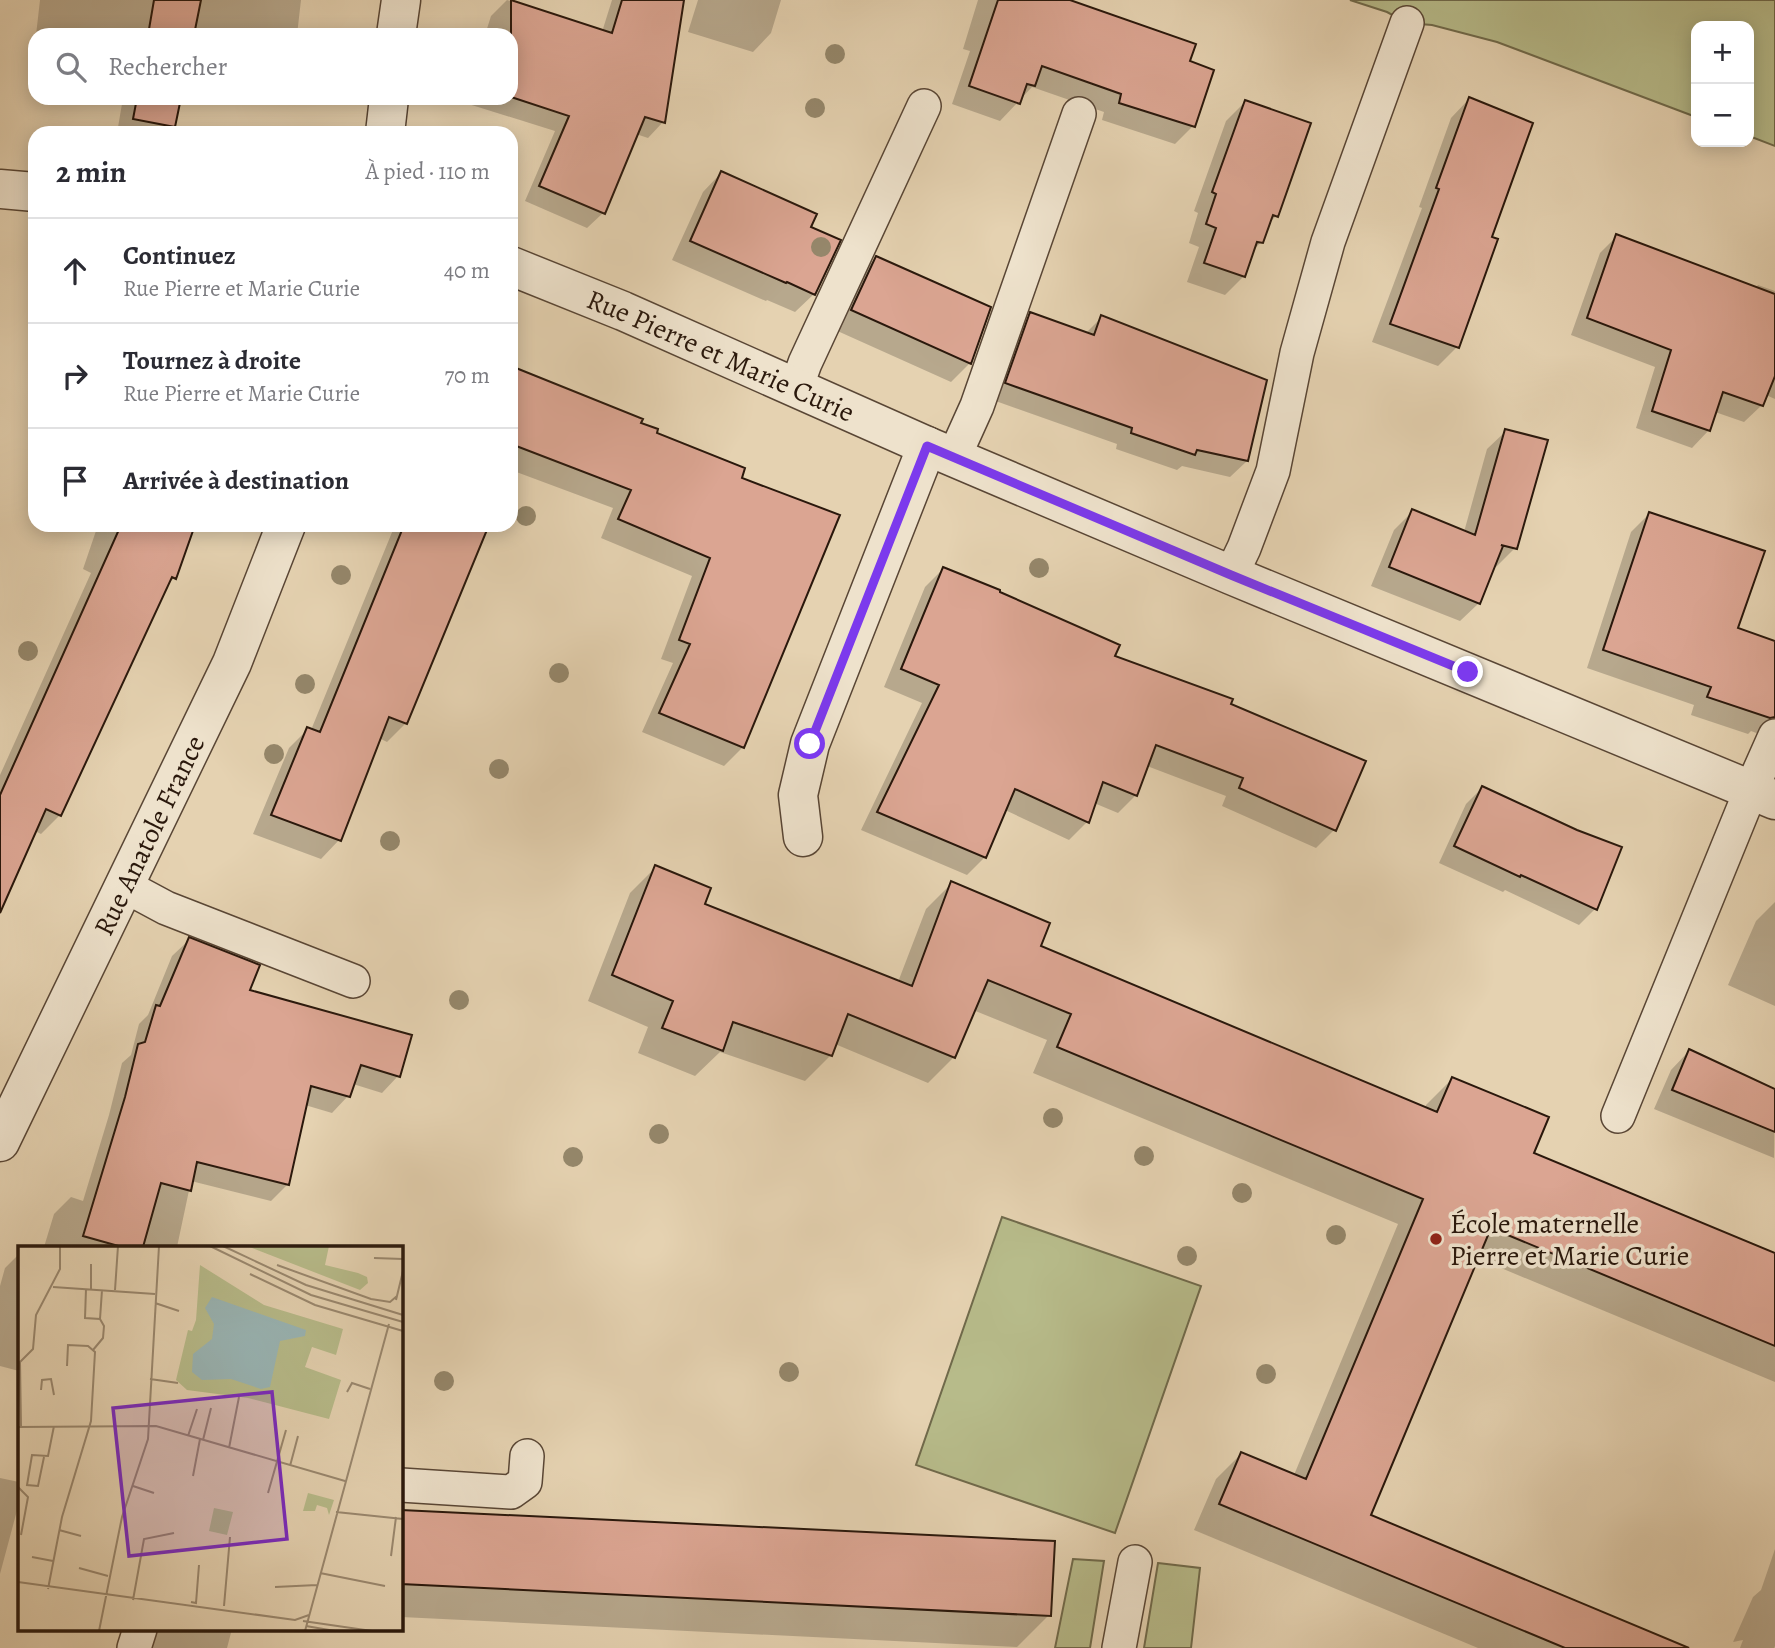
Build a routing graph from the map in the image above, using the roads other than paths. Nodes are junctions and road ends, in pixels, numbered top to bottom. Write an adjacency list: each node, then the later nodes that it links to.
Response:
1 (401, 0): 3 (street)
2 (1406, 23): 14 (lane)
3 (397, 28)
4 (388, 105): 7 (street)
5 (924, 106): 11 (lane)
6 (1079, 114): 12 (lane)
7 (386, 126)
8 (0, 189): 9 (street)
9 (28, 191)
10 (518, 269): 11 (street, Rue Pierre et Marie Curie)
11 (796, 388): 12 (street, Rue Pierre et Marie Curie)
12 (941, 452): 14 (street, Rue Pierre et Marie Curie); 17 (street)
13 (283, 532): 18 (street, Rue Anatole France)
14 (1231, 575): 16 (street, Rue Pierre et Marie Curie)
15 (1775, 736): 16 (lane)
16 (1763, 795): 20 (lane)
17 (803, 837)
18 (125, 886): 19 (lane); 21 (street, Rue Anatole France)
19 (353, 981)
20 (1618, 1116)
21 (0, 1142)
22 (527, 1456): 23 (lane)
23 (402, 1485)
24 (1135, 1562): 27 (lane)
25 (140, 1630): 26 (lane)
26 (134, 1648)
27 (1119, 1648)

